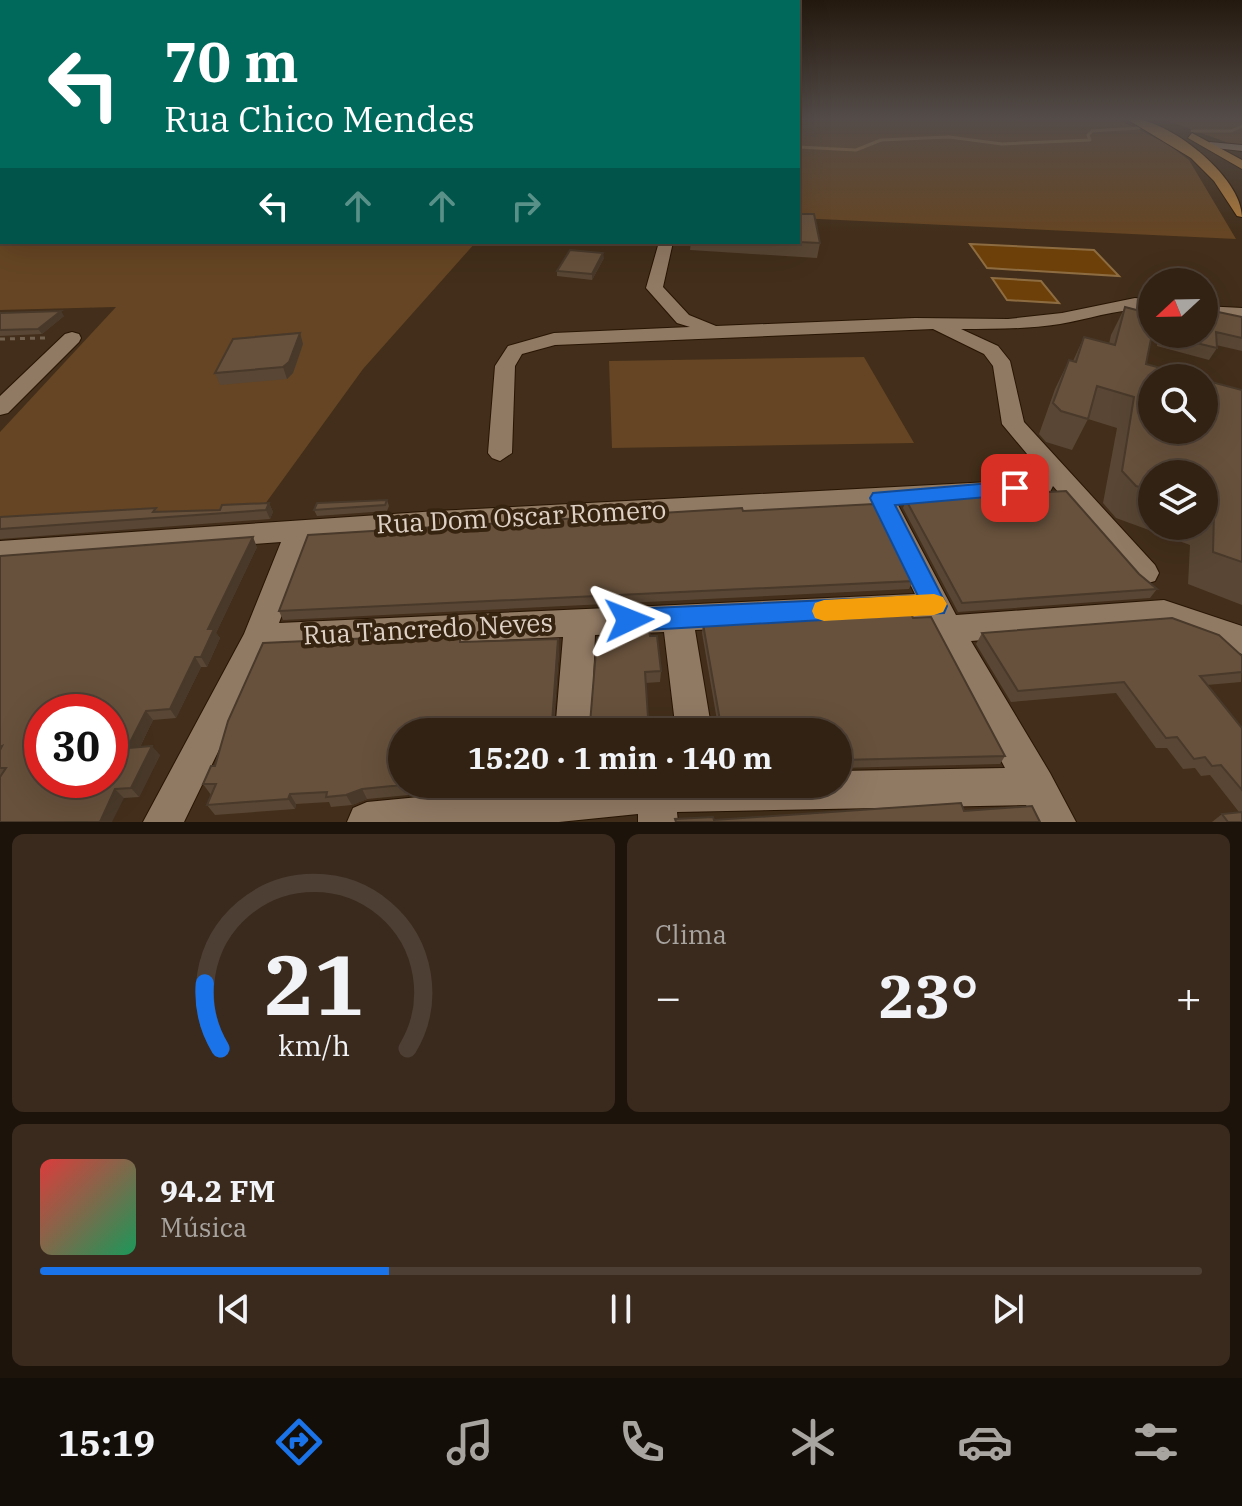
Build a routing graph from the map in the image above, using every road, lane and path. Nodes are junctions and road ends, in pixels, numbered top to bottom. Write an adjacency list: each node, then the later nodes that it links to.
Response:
1 (1198, 156): 2 (main road)
2 (1242, 213)
3 (665, 244): 10 (street)
4 (1138, 303): 9 (street)
5 (1218, 312): 6 (street)
6 (1242, 313)
7 (1218, 314): 8 (street)
8 (1242, 320)
9 (932, 322): 10 (street); 19 (street)
10 (716, 330): 14 (street)
11 (72, 338): 12 (path); 13 (street)
12 (0, 339)
13 (0, 408)
14 (500, 453)
15 (1041, 486): 16 (street, Rua Dom Oscar Romero)
16 (881, 498): 17 (street, Rua Dom Oscar Romero); 20 (street)
17 (299, 530): 18 (street, Rua Dom Oscar Romero); 23 (street)
18 (0, 552)
19 (1145, 573)
20 (941, 617): 21 (street, Rua Tancredo Neves); 24 (street, Rua Tancredo Neves); 27 (street)
21 (678, 618): 22 (street, Rua Tancredo Neves); 26 (street)
22 (580, 622): 23 (street, Rua Tancredo Neves); 25 (street)
23 (258, 638): 33 (street)
24 (1242, 640)
25 (574, 718)
26 (692, 718)
27 (1037, 786): 28 (street); 35 (street)
28 (852, 787)
29 (535, 798): 34 (street)
30 (599, 798): 32 (street)
31 (678, 798): 32 (street)
32 (657, 808)
33 (163, 822)
34 (367, 822)
35 (1056, 822)

